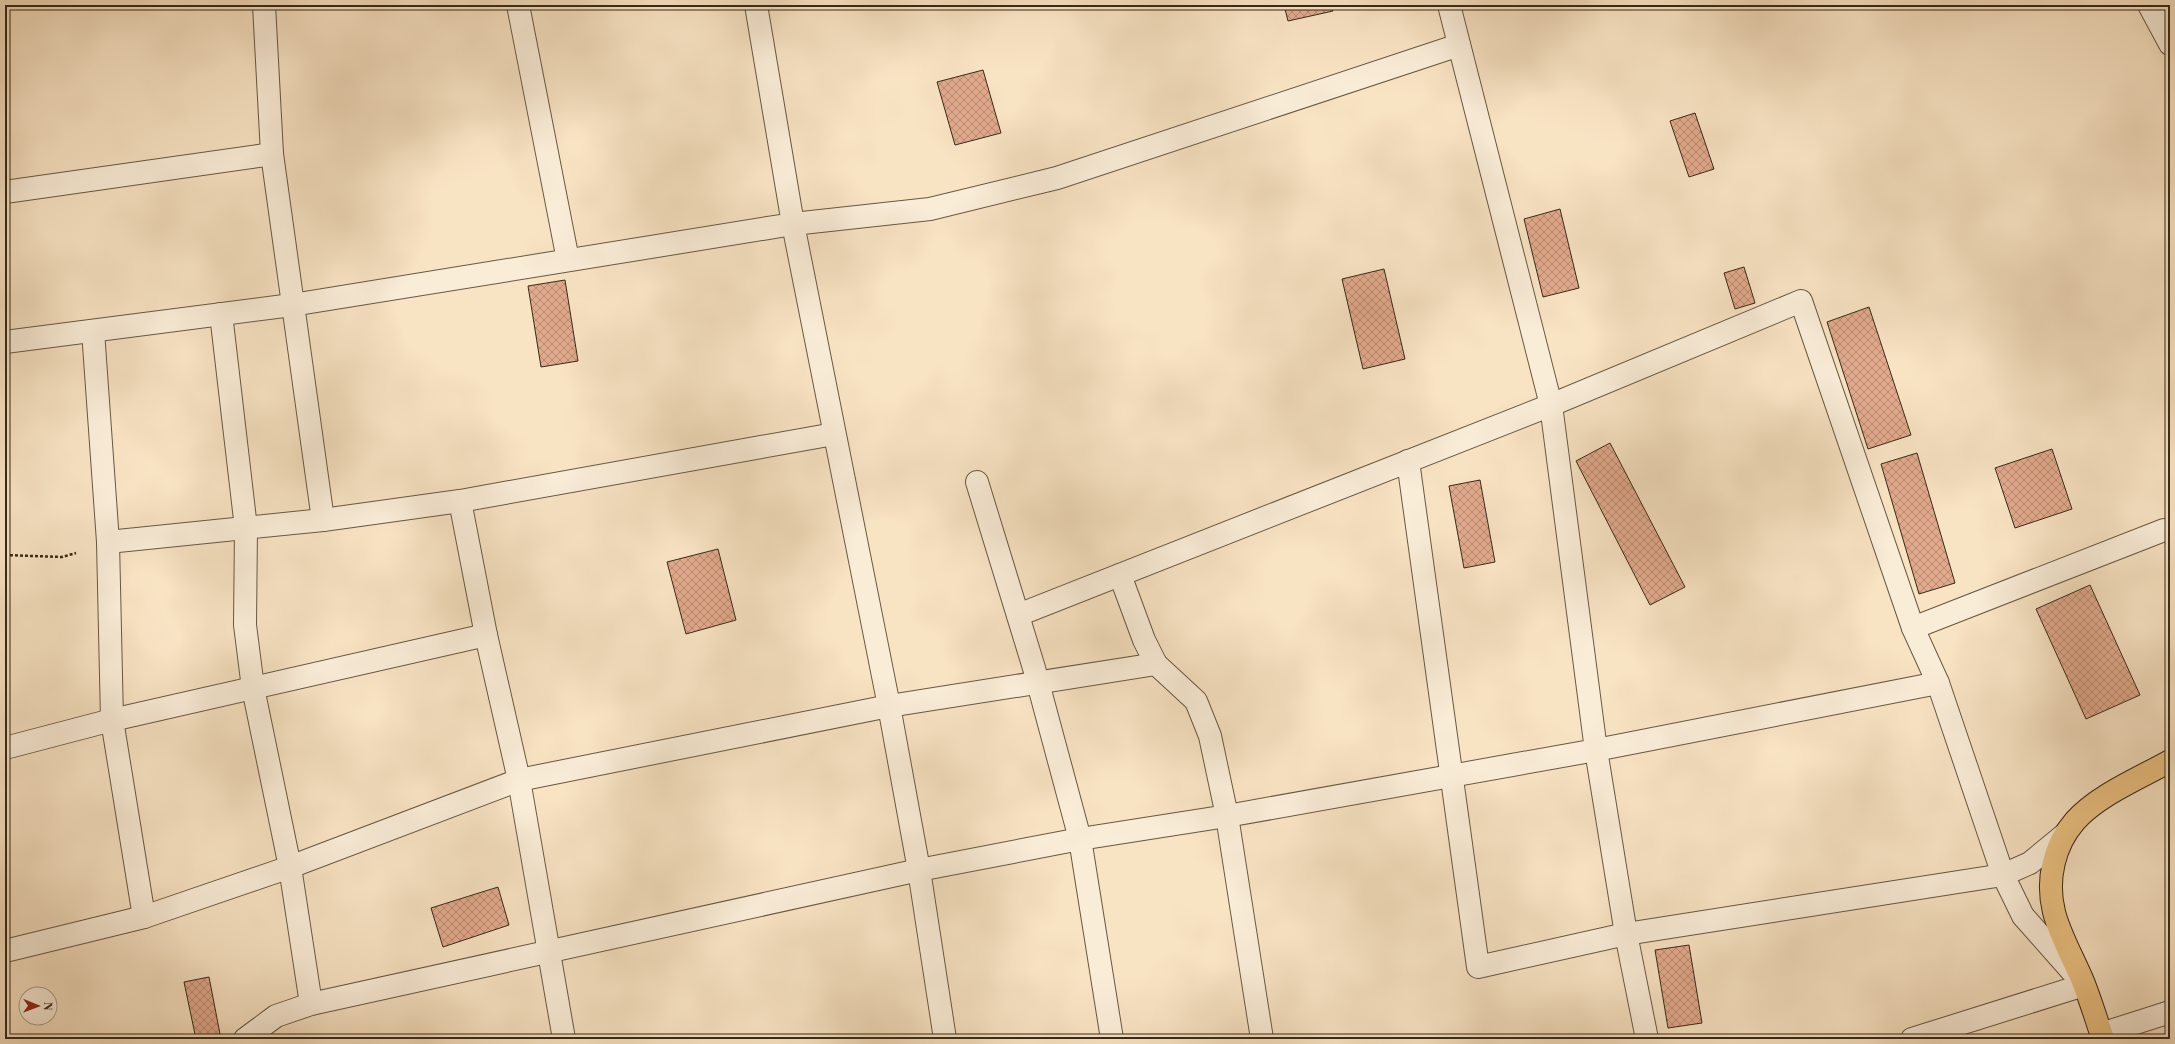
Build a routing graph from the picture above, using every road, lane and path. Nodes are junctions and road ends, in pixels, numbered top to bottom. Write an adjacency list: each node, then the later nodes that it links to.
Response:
1 (264, 5): 8 (street)
2 (518, 5): 11 (street)
3 (756, 5): 10 (street)
4 (1449, 5): 7 (street)
5 (2149, 5): 6 (street)
6 (2170, 44)
7 (1459, 45): 10 (street); 16 (street)
8 (272, 154): 9 (street); 12 (street)
9 (5, 192)
10 (793, 224): 11 (street); 17 (street)
11 (568, 260): 12 (street)
12 (292, 305): 13 (street); 21 (street)
13 (221, 314): 14 (street); 22 (street)
14 (93, 331): 15 (street); 24 (street)
15 (5, 342)
16 (1551, 405): 18 (street); 28 (street); 37 (street)
17 (834, 434): 20 (street); 34 (street)
18 (1408, 461): 26 (street); 39 (street)
19 (977, 482): 27 (street)
20 (460, 501): 21 (street); 29 (street)
21 (323, 520): 22 (street)
22 (246, 528): 24 (street); 33 (street)
23 (2164, 530): 28 (street)
24 (108, 542): 25 (path); 35 (street)
25 (5, 555)
26 (1120, 575): 27 (street); 30 (street)
27 (1018, 615): 32 (street)
28 (1913, 628): 31 (street)
29 (486, 635): 33 (street); 40 (street)
30 (1156, 664): 32 (street); 41 (street)
31 (1938, 683): 37 (street); 46 (street)
32 (1037, 684): 34 (street); 43 (street)
33 (253, 688): 35 (street); 44 (street)
34 (889, 706): 40 (street); 45 (street)
35 (112, 720): 36 (street); 47 (street)
36 (5, 748)
37 (1596, 750): 39 (street); 48 (street)
38 (2170, 761): 42 (main road)
39 (1452, 776): 41 (street); 48 (street)
40 (519, 780): 44 (street); 49 (street)
41 (1227, 816): 43 (street); 59 (street)
42 (2064, 835): 46 (street); 51 (main road)
43 (1080, 839): 45 (street); 58 (street)
44 (290, 867): 47 (street); 52 (street)
45 (919, 870): 49 (street); 57 (street)
46 (2003, 875): 48 (street); 51 (street)
47 (144, 917): 50 (street)
48 (1626, 934): 60 (street)
49 (549, 950): 52 (street); 56 (street)
50 (5, 951)
51 (2084, 985): 54 (main road); 61 (street)
52 (311, 1004): 55 (street)
53 (2170, 1012): 54 (street)
54 (2102, 1036)
55 (245, 1039)
56 (564, 1039)
57 (946, 1039)
58 (1112, 1039)
59 (1262, 1039)
60 (1647, 1039)
61 (1912, 1039)

